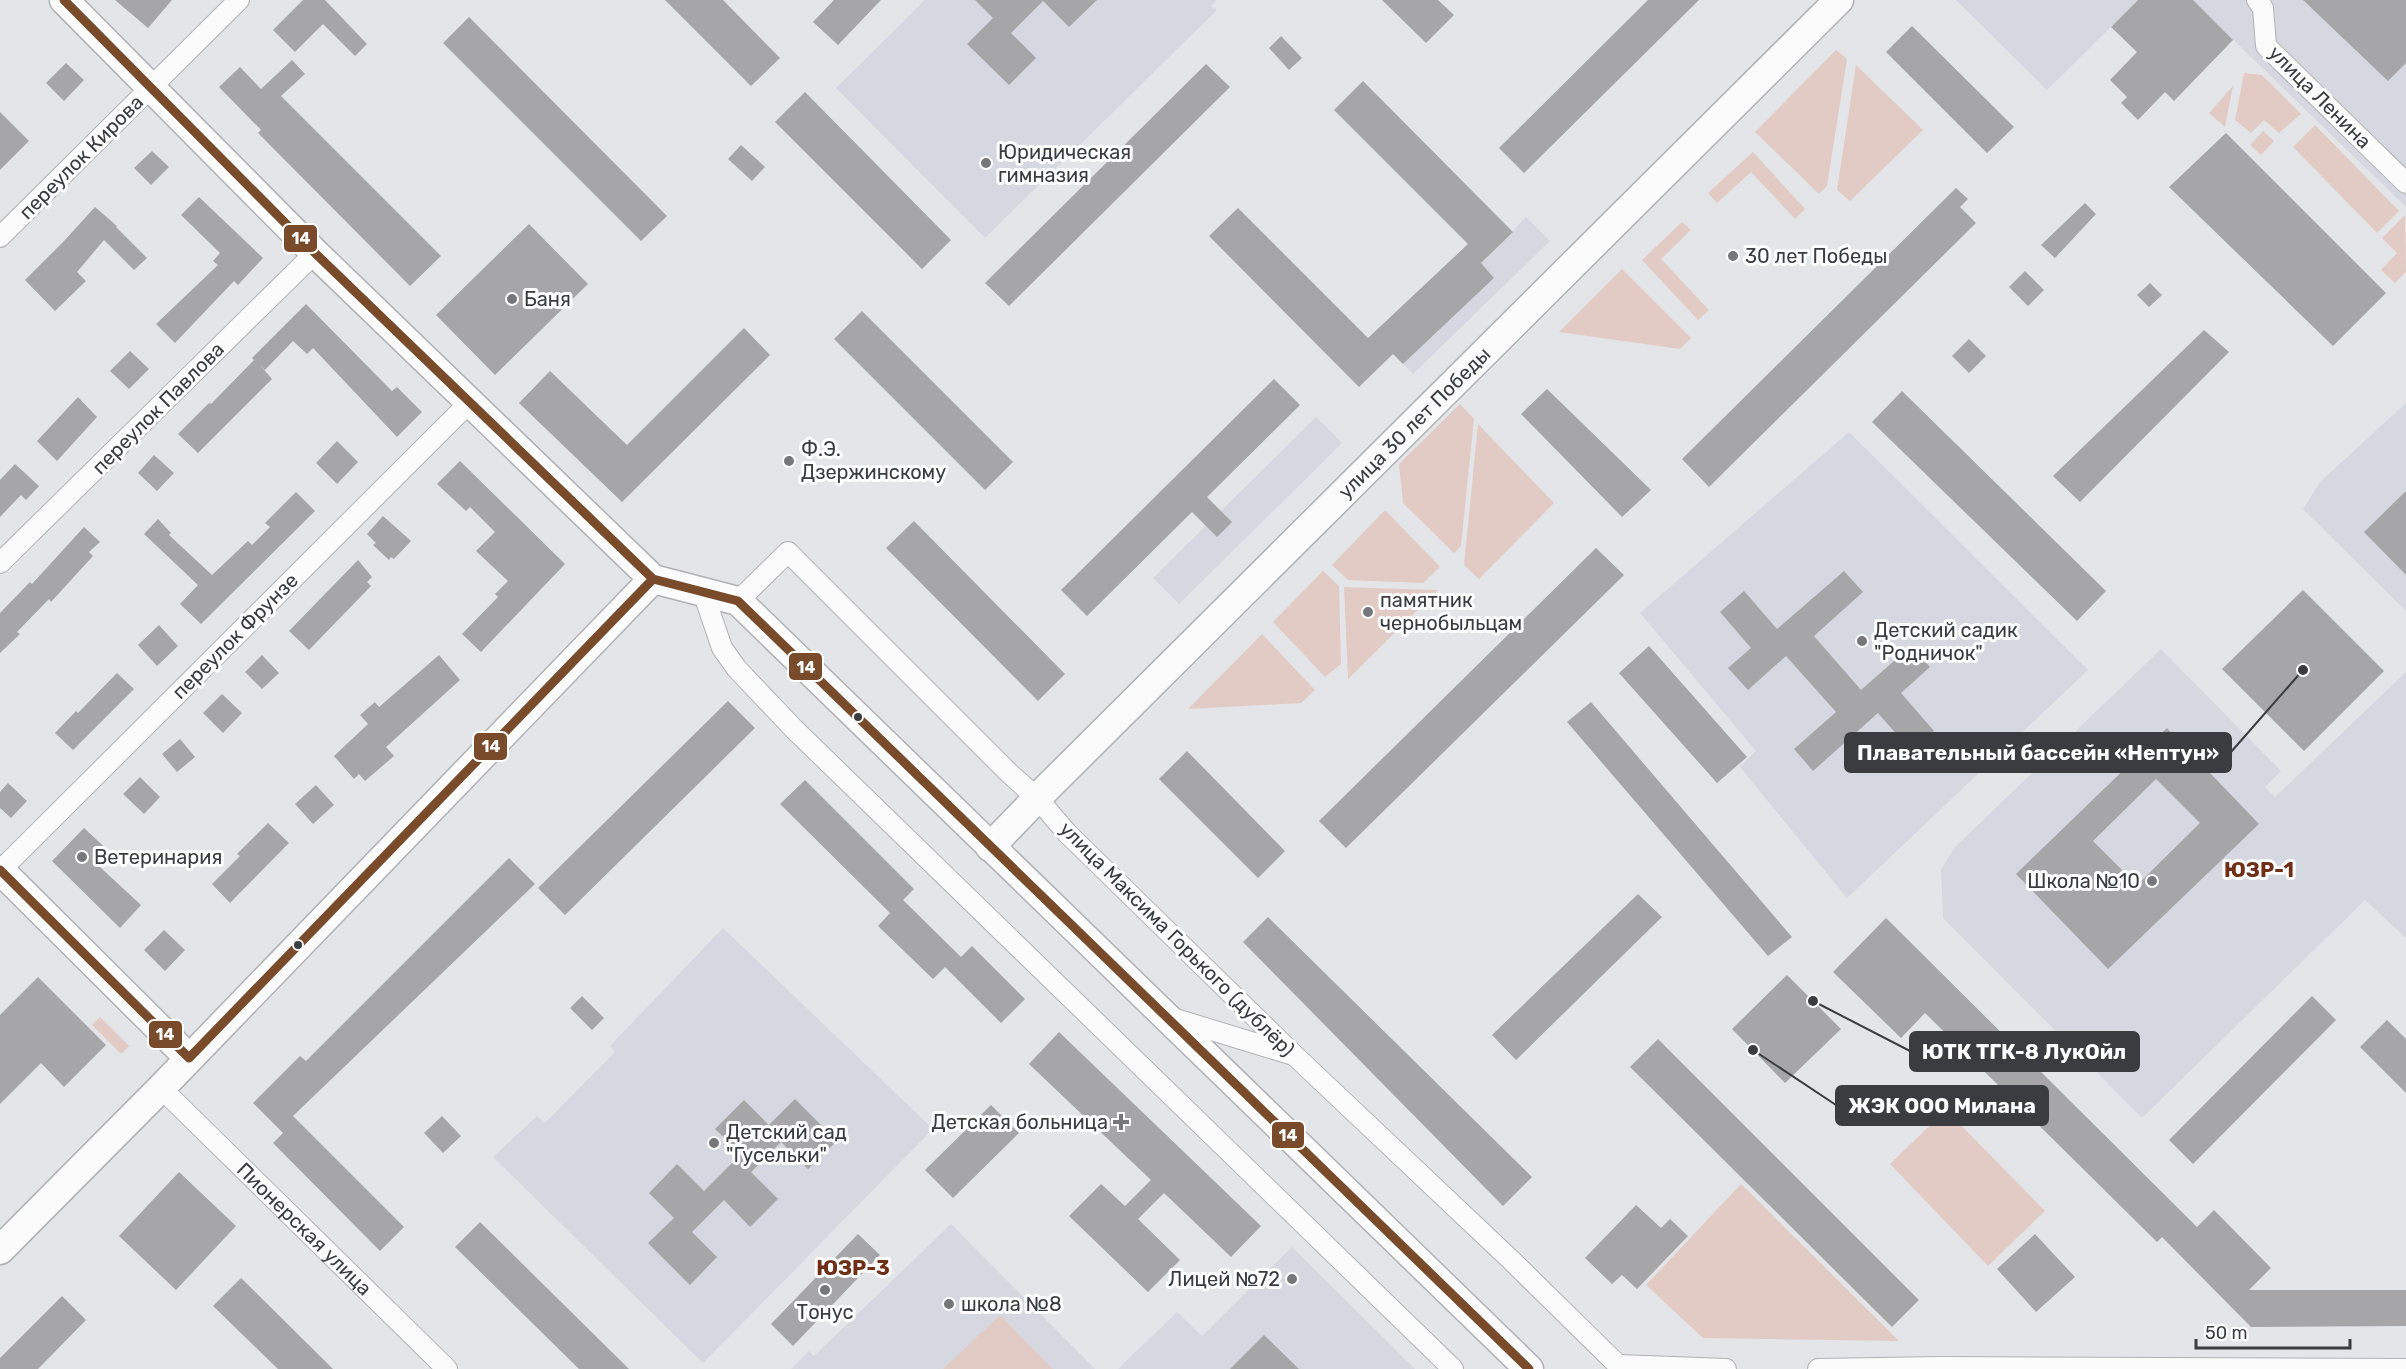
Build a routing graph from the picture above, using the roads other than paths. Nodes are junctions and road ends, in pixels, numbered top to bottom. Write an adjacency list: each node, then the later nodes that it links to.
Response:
1 (64, 0): 5 (street)
2 (239, 0): 5 (street, переулок Кирова)
3 (1839, 0): 14 (street, улица 30 лет Победы)
4 (2263, 3): 6 (street, улица Ленина)
5 (151, 88): 7 (street, переулок Кирова); 8 (street)
6 (2406, 182)
7 (0, 237)
8 (315, 253): 9 (street); 10 (street, переулок Павлова)
9 (471, 401): 11 (street); 16 (street, переулок Фрунзе)
10 (0, 563)
11 (653, 579): 12 (street); 19 (street)
12 (703, 592): 13 (street); 25 (street)
13 (738, 601): 14 (street, улица Максима Горького (дублёр)); 15 (street)
14 (1038, 799): 15 (street, улица 30 лет Победы); 18 (street, улица Максима Горького (дублёр))
15 (990, 847): 17 (street)
16 (0, 870): 19 (street)
17 (1164, 1016): 18 (street); 26 (street)
18 (1293, 1054): 22 (street, улица Максима Горького (дублёр))
19 (189, 1058): 20 (street)
20 (161, 1088): 21 (street); 24 (street, Пионерская улица)
21 (0, 1251)
22 (1620, 1367): 27 (street)
23 (2406, 1368): 28 (street)
24 (447, 1369)
25 (1453, 1369)
26 (1529, 1369)
27 (1726, 1369)
28 (1818, 1369)

